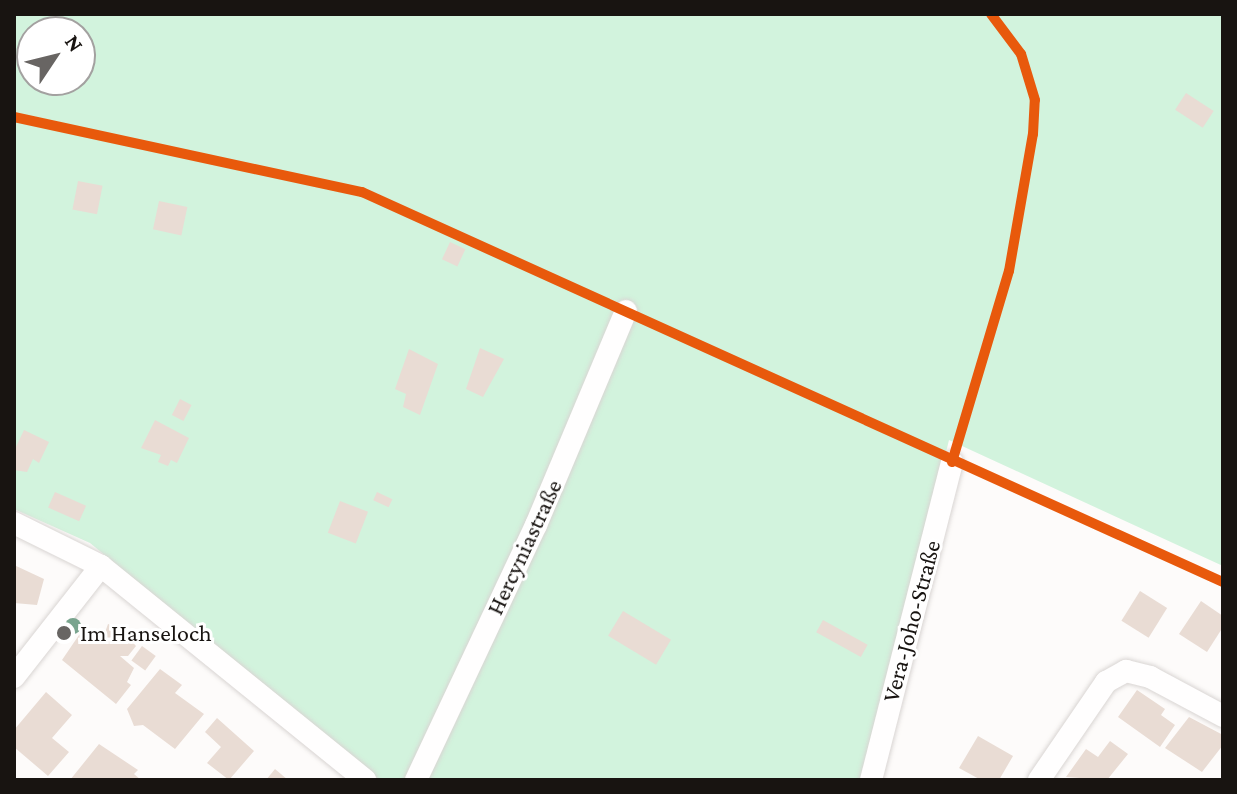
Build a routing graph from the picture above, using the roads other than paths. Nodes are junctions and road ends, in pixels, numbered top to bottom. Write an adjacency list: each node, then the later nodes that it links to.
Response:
1 (626, 311): 8 (street, Hercyniastraße)
2 (952, 462): 9 (street, Vera-Joho-Straße)
3 (14, 523): 4 (street)
4 (101, 566): 5 (street); 7 (street)
5 (14, 677)
6 (1223, 716): 10 (street)
7 (365, 780)
8 (416, 780)
9 (871, 780)
10 (1039, 780)

